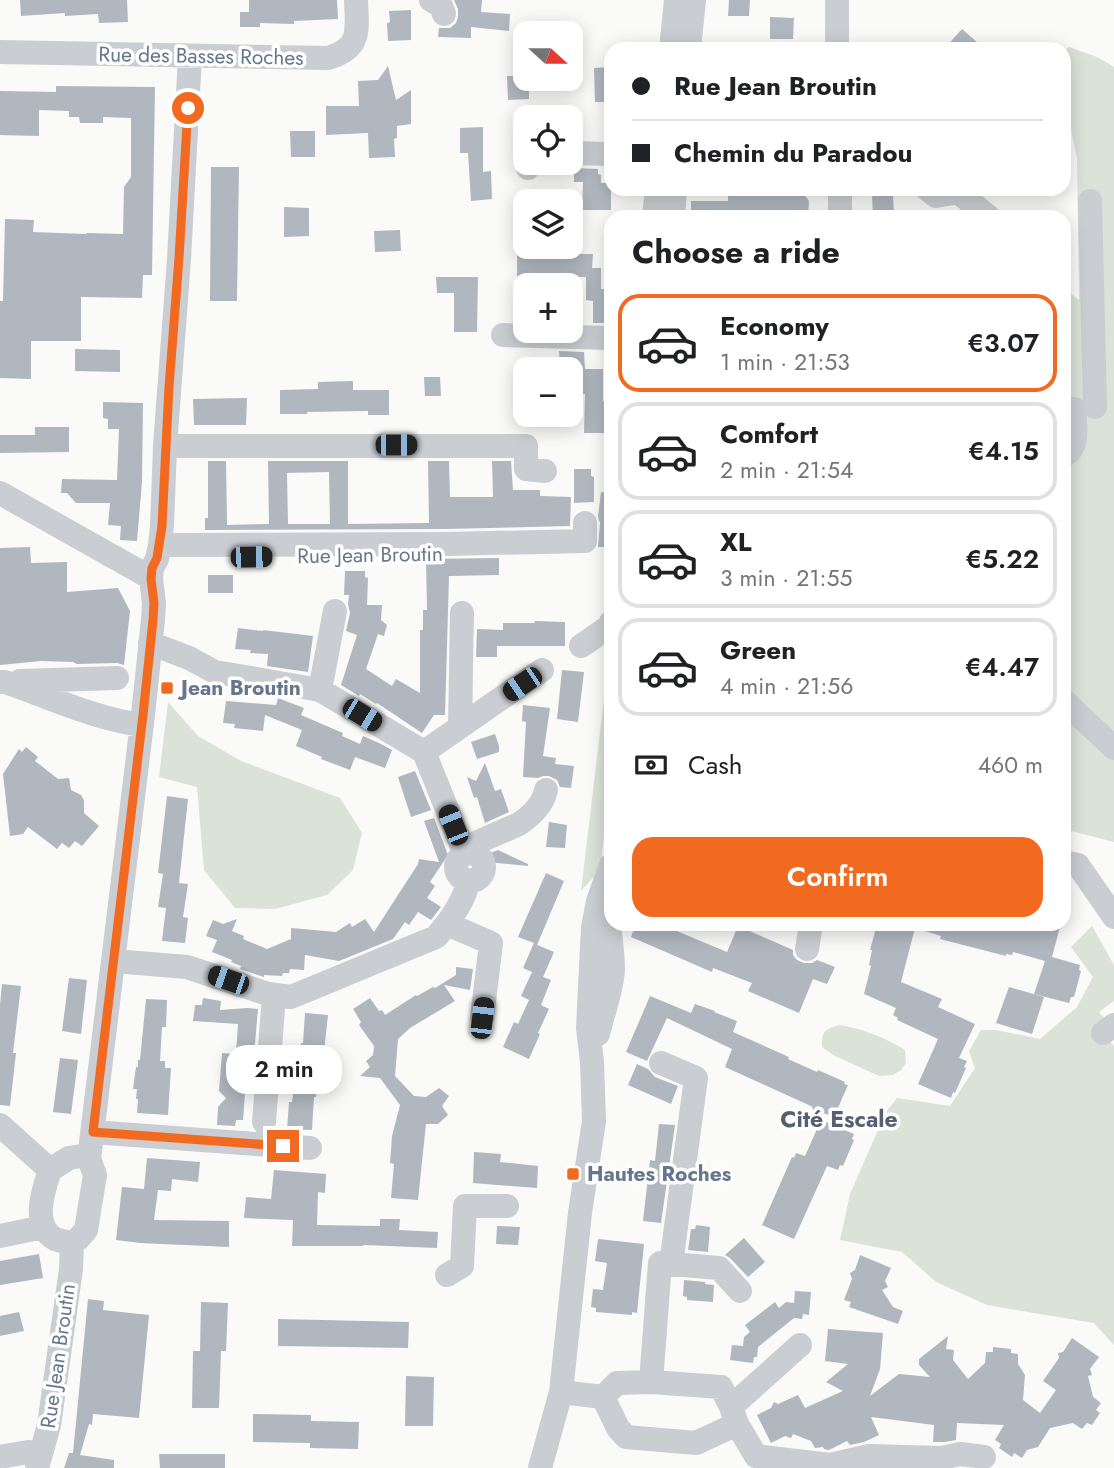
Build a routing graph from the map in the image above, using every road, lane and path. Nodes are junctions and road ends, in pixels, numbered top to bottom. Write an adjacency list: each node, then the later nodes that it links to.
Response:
1 (356, 0): 9 (street, Rue des Basses Roches)
2 (676, 0): 5 (street)
3 (694, 0): 6 (street)
4 (837, 0): 7 (street)
5 (672, 42)
6 (690, 42)
7 (837, 42)
8 (0, 52): 9 (street, Rue des Basses Roches)
9 (190, 56): 18 (street)
10 (583, 153): 11 (street)
11 (604, 153)
12 (963, 196): 14 (street)
13 (1090, 201): 17 (street)
14 (980, 210)
15 (503, 335): 16 (street)
16 (604, 338)
17 (1087, 408): 19 (street)
18 (165, 446): 20 (street); 24 (street)
19 (1071, 450)
20 (545, 471)
21 (0, 492): 24 (street)
22 (586, 523): 24 (street)
23 (458, 553): 24 (street, Rue Jean Broutin)
24 (156, 561): 28 (street)
25 (335, 611): 33 (street)
26 (462, 613): 36 (street)
27 (604, 630): 29 (street)
28 (150, 643): 33 (street); 35 (street)
29 (581, 646)
30 (542, 670): 36 (street)
31 (117, 678): 32 (street)
32 (2, 682): 35 (street)
33 (320, 690): 38 (street)
34 (1071, 708): 37 (street)
35 (142, 725): 48 (street)
36 (460, 726): 38 (street)
37 (1114, 748)
38 (424, 752): 40 (street)
39 (546, 790): 40 (street)
40 (464, 852): 44 (street)
41 (1071, 864): 43 (street)
42 (604, 884): 51 (street)
43 (1107, 907)
44 (447, 924): 49 (street); 50 (street)
45 (609, 931): 51 (street)
46 (810, 931): 47 (street)
47 (807, 949)
48 (114, 961): 49 (street); 55 (street)
49 (274, 996): 53 (street)
50 (482, 1018)
51 (592, 1062): 68 (street)
52 (661, 1063): 63 (street)
53 (264, 1122)
54 (0, 1125): 58 (street)
55 (93, 1132): 56 (street); 57 (street)
56 (310, 1148)
57 (89, 1159): 58 (street); 62 (street)
58 (50, 1170): 60 (street)
59 (507, 1206): 64 (street)
60 (43, 1227): 61 (street); 62 (street)
61 (0, 1236)
62 (72, 1243): 73 (street, Rue Jean Broutin)
63 (671, 1264): 65 (street); 67 (street)
64 (447, 1275)
65 (740, 1291)
66 (800, 1345): 70 (street)
67 (651, 1382): 69 (street); 70 (street)
68 (561, 1392): 69 (street); 74 (street)
69 (603, 1397): 70 (street)
70 (734, 1416): 72 (street)
71 (0, 1457): 73 (street)
72 (984, 1457)
73 (39, 1461)
74 (540, 1468)

